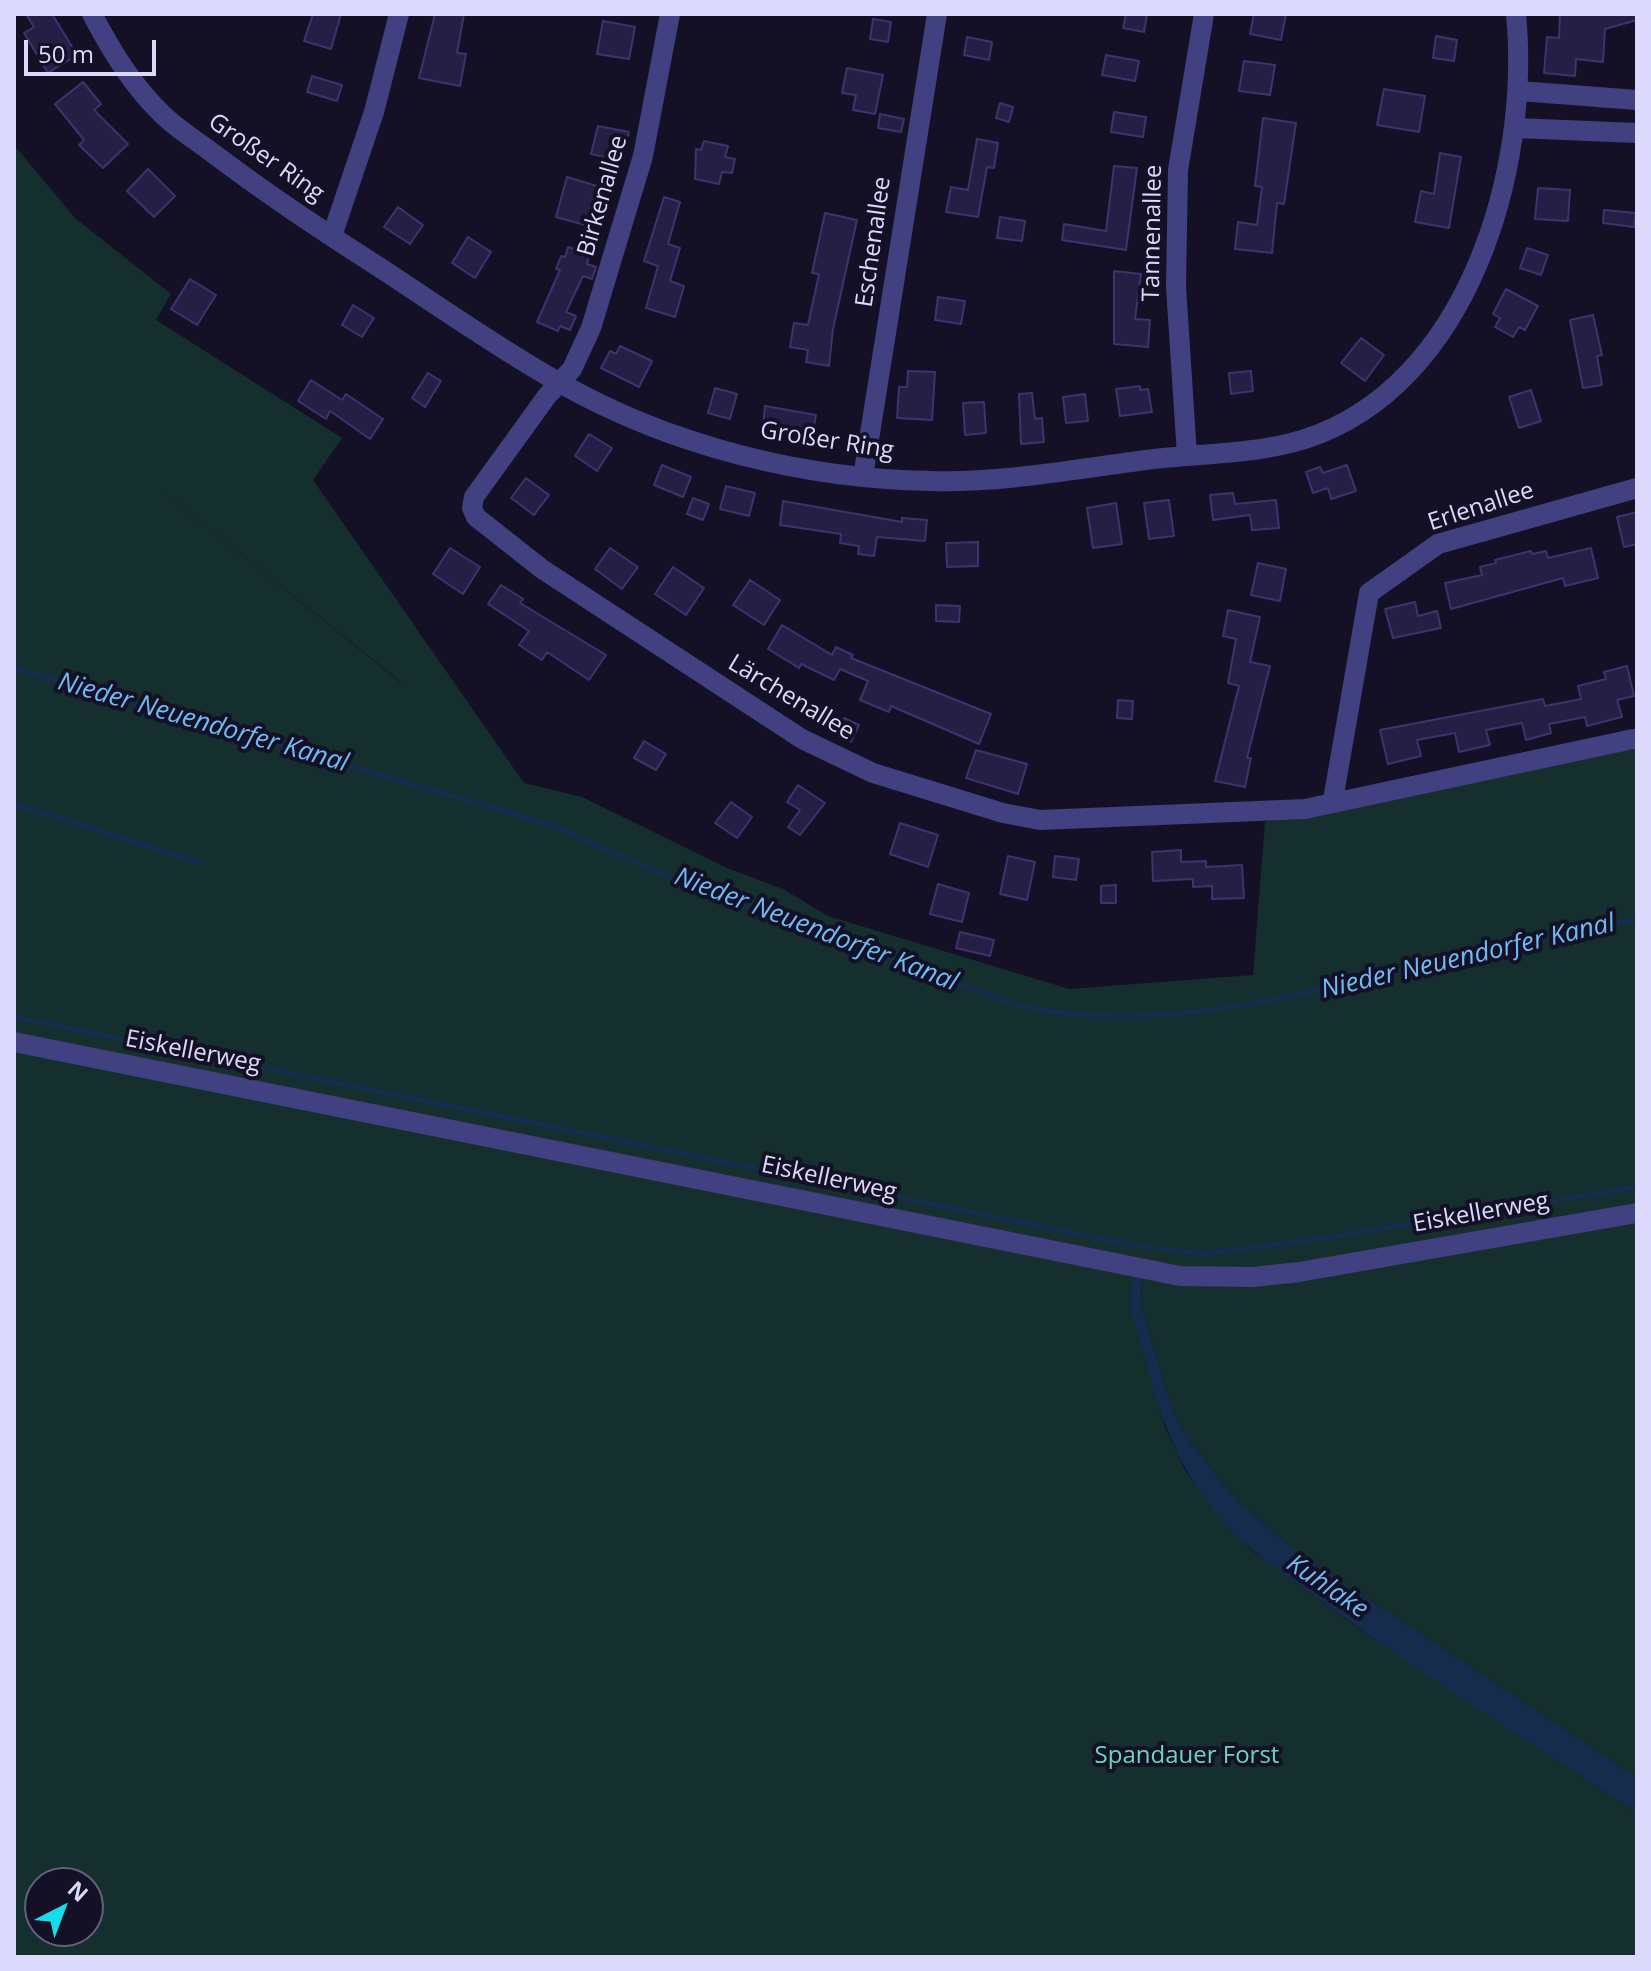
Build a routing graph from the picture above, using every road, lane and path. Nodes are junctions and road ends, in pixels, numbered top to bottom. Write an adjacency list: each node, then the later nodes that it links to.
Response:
1 (92, 14): 11 (street, Großer Ring)
2 (399, 14): 11 (street)
3 (670, 14): 12 (street, Birkenallee)
4 (937, 14): 14 (street, Eschenallee)
5 (1204, 14): 13 (street, Tannenallee)
6 (1516, 14): 7 (street, Großer Ring)
7 (1519, 91): 8 (street); 9 (street, Großer Ring)
8 (1637, 100)
9 (1516, 128): 10 (street); 13 (street, Großer Ring)
10 (1637, 133)
11 (332, 236): 12 (street, Großer Ring)
12 (561, 384): 14 (street, Großer Ring); 17 (street, Lärchenallee)
13 (1187, 455): 14 (street, Großer Ring)
14 (863, 477)
15 (1637, 488): 17 (street, Erlenallee)
16 (1633, 739): 17 (street, Lärchenallee)
17 (1333, 800)
18 (14, 1042): 19 (street, Eiskellerweg)
19 (1637, 1213)

